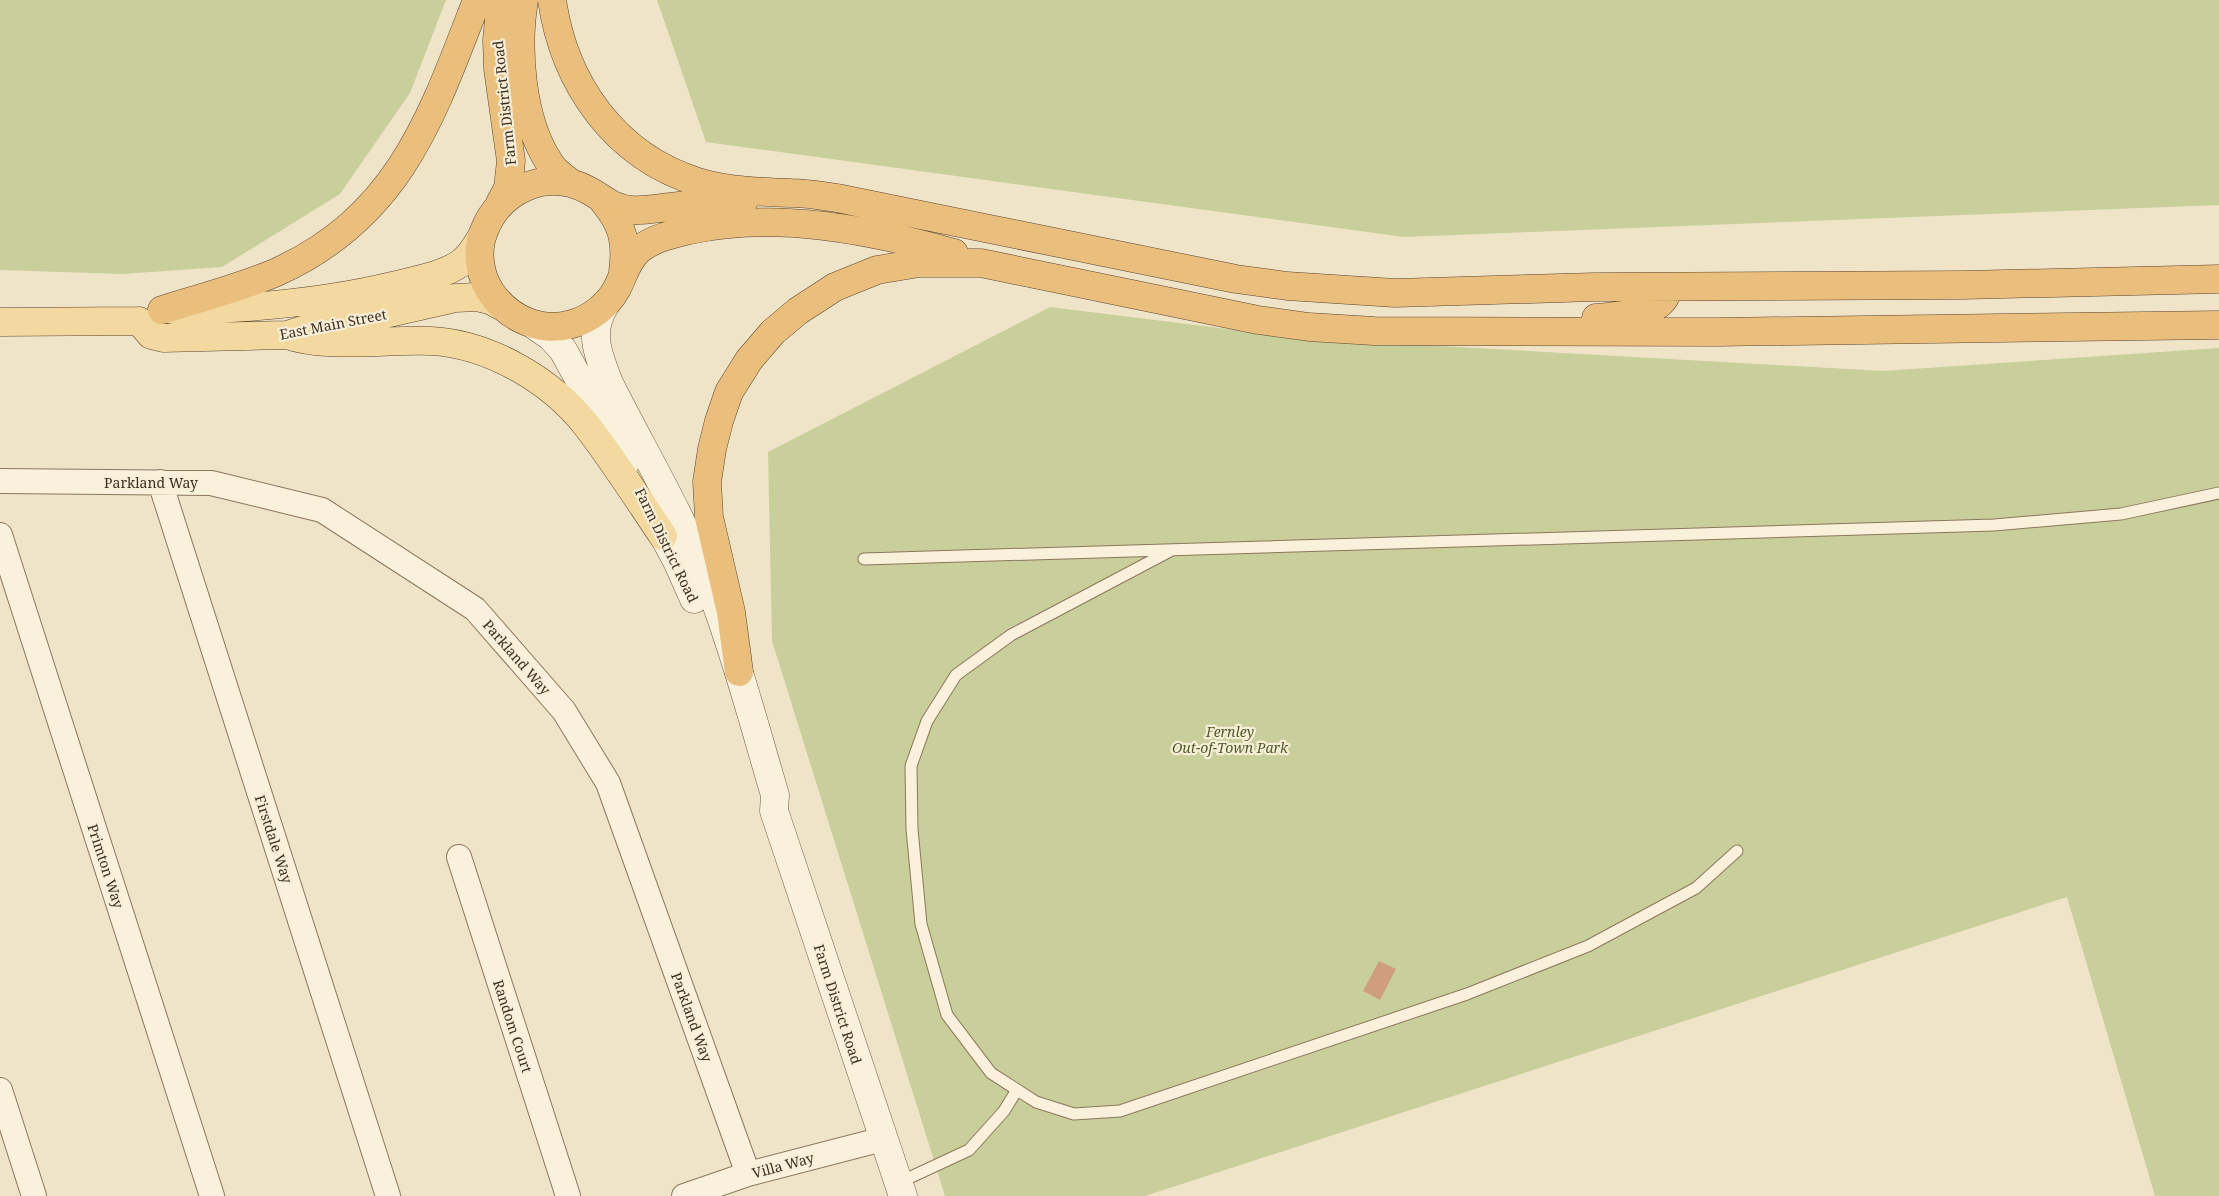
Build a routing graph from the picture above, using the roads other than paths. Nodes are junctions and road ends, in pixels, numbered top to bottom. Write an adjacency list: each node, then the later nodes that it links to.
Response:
1 (477, 0): 16 (highway)
2 (501, 0): 8 (highway, Farm District Road)
3 (524, 0): 5 (highway)
4 (552, 0): 6 (highway)
5 (571, 183): 7 (highway); 8 (highway)
6 (765, 193): 7 (highway); 13 (highway)
7 (604, 202): 11 (highway)
8 (500, 203): 9 (highway)
9 (482, 236): 15 (highway); 16 (main road, East Main Street)
10 (981, 263): 11 (highway); 20 (highway); 29 (highway)
11 (624, 272): 14 (highway)
12 (2219, 279): 13 (highway)
13 (1669, 287): 20 (highway)
14 (605, 305): 19 (highway); 29 (main road, Farm District Road)
15 (501, 306): 19 (highway); 21 (main road, East Main Street)
16 (151, 315): 17 (main road, East Main Street); 21 (main road, East Main Street)
17 (0, 322)
18 (2219, 324): 20 (highway)
19 (534, 325): 26 (main road, Farm District Road)
20 (1470, 333)
21 (287, 335): 26 (main road)
22 (0, 481): 23 (street, Parkland Way)
23 (160, 482): 36 (street, Parkland Way); 40 (street, Firstdale Way)
24 (2219, 493): 27 (lane)
25 (0, 535): 39 (street, Primton Way)
26 (663, 536): 30 (main road, Farm District Road)
27 (1172, 550): 28 (lane); 34 (lane)
28 (864, 559)
29 (740, 672): 30 (main road, Farm District Road)
30 (774, 811): 35 (main road, Farm District Road)
31 (1737, 852): 34 (lane)
32 (458, 857): 41 (street, Random Court)
33 (0, 1090): 38 (street)
34 (1017, 1090): 37 (lane)
35 (883, 1139): 36 (street, Villa Way); 37 (main road, Farm District Road)
36 (748, 1174): 42 (street, Villa Way)
37 (901, 1190)
38 (34, 1196)
39 (212, 1196)
40 (388, 1196)
41 (568, 1196)
42 (684, 1196)

